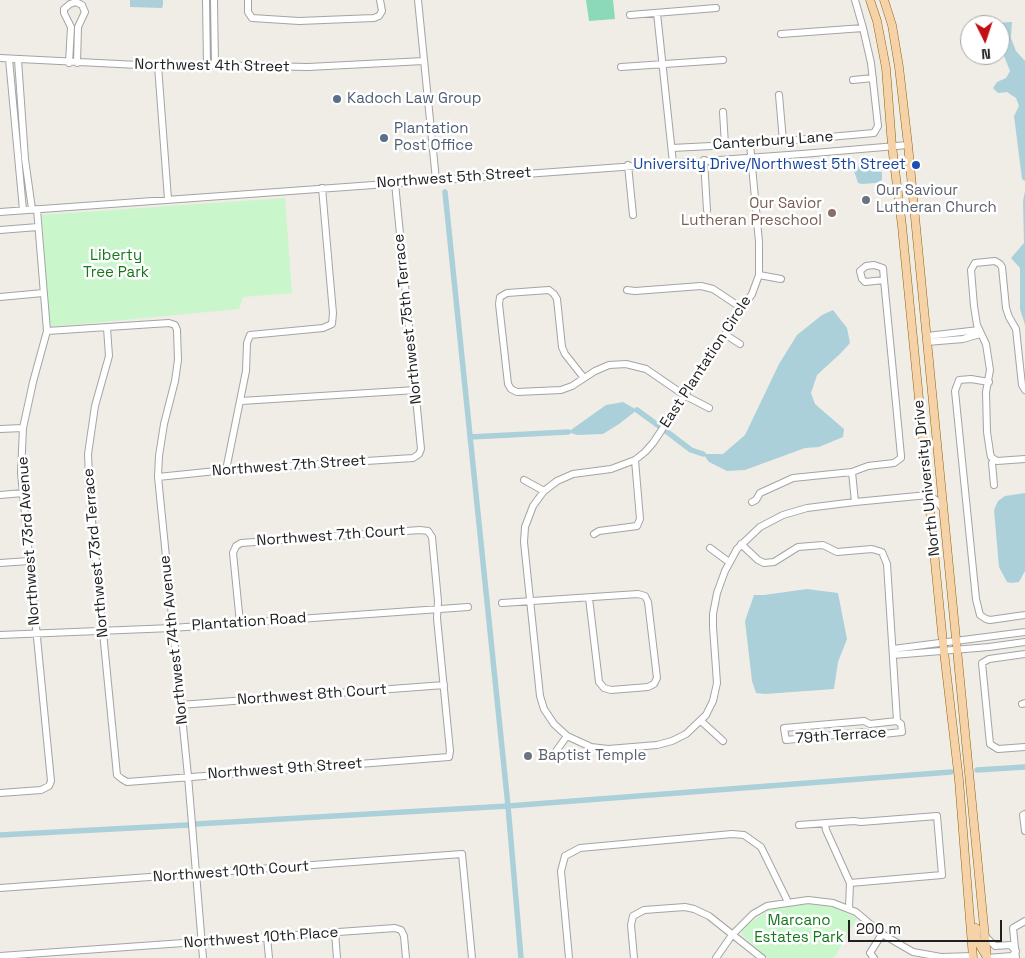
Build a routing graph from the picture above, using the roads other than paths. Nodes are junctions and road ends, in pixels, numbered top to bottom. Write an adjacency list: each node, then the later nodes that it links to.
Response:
1 (206, 0): 22 (street)
2 (214, 0): 23 (street)
3 (248, 0): 4 (street)
4 (380, 0)
5 (418, 0): 18 (street)
6 (854, 0): 12 (street)
7 (870, 0): 34 (main road, North University Drive)
8 (884, 0): 33 (main road, North University Drive)
9 (716, 8): 10 (street)
10 (657, 13): 11 (street); 21 (street)
11 (630, 15)
12 (864, 28): 13 (street); 26 (street)
13 (781, 34)
14 (0, 58): 15 (street, Northwest 4th Street)
15 (9, 60): 16 (street, Northwest 4th Street); 45 (street)
16 (18, 60): 19 (street, Northwest 4th Street); 44 (street, Northwest 73rd Avenue)
17 (723, 60): 21 (street)
18 (424, 61): 23 (street, Northwest 4th Street); 40 (street)
19 (69, 63): 20 (street, Northwest 4th Street); 20 (street)
20 (77, 63): 24 (street, Northwest 4th Street)
21 (662, 64): 25 (street); 35 (street)
22 (207, 65): 23 (street, Northwest 4th Street); 24 (street, Northwest 4th Street)
23 (215, 65)
24 (158, 66): 43 (street)
25 (621, 67)
26 (873, 78): 27 (street); 30 (street, Canterbury Lane)
27 (853, 80)
28 (779, 95): 30 (street)
29 (722, 112): 32 (street)
30 (783, 141): 31 (street, Canterbury Lane)
31 (750, 144): 32 (street, Canterbury Lane); 36 (street, East Plantation Circle)
32 (725, 145): 35 (street, Canterbury Lane)
33 (908, 145): 34 (street, Northwest 5th Street); 63 (main road, North University Drive)
34 (892, 146): 36 (street, Northwest 5th Street); 58 (main road, North University Drive)
35 (672, 148): 38 (street)
36 (751, 157): 37 (street, Northwest 5th Street); 51 (street, East Plantation Circle)
37 (704, 160): 38 (street, Northwest 5th Street); 46 (street)
38 (673, 163): 39 (street, Northwest 5th Street)
39 (628, 166): 40 (street, Northwest 5th Street); 48 (street)
40 (436, 180): 41 (street, Northwest 5th Street)
41 (395, 183): 42 (street, Northwest 5th Street); 67 (street, Northwest 75th Terrace)
42 (322, 188): 43 (street, Northwest 5th Street); 70 (street)
43 (168, 199): 44 (street, Northwest 5th Street)
44 (34, 209): 45 (street, Northwest 5th Street); 49 (street, Northwest 73rd Avenue)
45 (23, 210): 47 (street, Northwest 5th Street)
46 (707, 210)
47 (0, 212)
48 (633, 215)
49 (38, 227): 50 (street); 55 (street, Northwest 73rd Avenue)
50 (0, 230)
51 (759, 275): 52 (street); 57 (street, East Plantation Circle)
52 (781, 279)
53 (884, 280): 79 (street, North University Drive)
54 (627, 290): 57 (street)
55 (43, 293): 56 (street); 60 (street, Northwest 73rd Avenue)
56 (0, 297)
57 (743, 309): 62 (street, East Plantation Circle)
58 (912, 327): 63 (main road); 86 (main road, North University Drive)
59 (107, 328): 60 (street); 80 (street, Northwest 74th Avenue); 104 (street, Northwest 73rd Terrace)
60 (47, 331): 72 (street, Northwest 73rd Avenue)
61 (979, 332): 63 (street); 66 (street); 68 (street)
62 (726, 335): 64 (street); 69 (street, East Plantation Circle)
63 (927, 339): 89 (main road, North University Drive)
64 (740, 344)
65 (584, 378): 65 (street); 69 (street)
66 (989, 382): 75 (street); 101 (street)
67 (416, 390): 70 (street); 74 (street, Northwest 75th Terrace)
68 (1025, 390)
69 (684, 395): 71 (street); 77 (street, East Plantation Circle)
70 (241, 401): 78 (street)
71 (709, 408)
72 (24, 428): 73 (street); 84 (street, Northwest 73rd Avenue)
73 (0, 429)
74 (419, 454): 78 (street, Northwest 7th Street)
75 (994, 459): 76 (street); 82 (street)
76 (1025, 459)
77 (635, 460): 83 (street, East Plantation Circle); 90 (street)
78 (226, 470): 80 (street, Northwest 7th Street)
79 (852, 472): 87 (street); 88 (street)
80 (158, 477): 103 (street, Northwest 74th Avenue)
81 (524, 480): 83 (street)
82 (994, 485)
83 (544, 491): 97 (street, East Plantation Circle)
84 (23, 493): 85 (street); 93 (street, Northwest 73rd Avenue)
85 (0, 495)
86 (928, 495): 88 (street); 89 (street); 110 (main road, North University Drive)
87 (752, 502)
88 (855, 502): 91 (street)
89 (944, 510): 108 (main road, North University Drive)
90 (594, 534)
91 (741, 544): 94 (street); 112 (street)
92 (710, 548): 94 (street)
93 (28, 561): 95 (street); 106 (street, Northwest 73rd Avenue)
94 (729, 562): 117 (street)
95 (0, 563)
96 (589, 598): 96 (street); 97 (street)
97 (529, 602): 98 (street); 118 (street, East Plantation Circle)
98 (502, 603)
99 (468, 607): 100 (street, Plantation Road)
100 (437, 609): 102 (street, Plantation Road); 102 (street, Northwest 7th Court); 114 (street)
101 (1025, 615)
102 (240, 623): 103 (street, Plantation Road)
103 (172, 628): 104 (street, Plantation Road); 115 (street, Northwest 74th Avenue)
104 (102, 632): 106 (street, Plantation Road); 123 (street, Northwest 73rd Terrace)
105 (1025, 632): 108 (street)
106 (36, 634): 107 (street, Plantation Road); 124 (street, Northwest 73rd Avenue)
107 (0, 635)
108 (957, 641): 110 (street); 111 (main road, North University Drive)
109 (1025, 642): 111 (street)
110 (943, 647): 111 (street); 112 (street); 129 (main road, North University Drive)
111 (958, 650): 139 (main road, North University Drive)
112 (893, 652): 116 (street)
113 (1025, 654): 120 (street)
114 (444, 685): 115 (street, Northwest 8th Court); 122 (street, Northwest 9th Street)
115 (180, 705): 122 (street, Northwest 74th Avenue)
116 (898, 721): 116 (street, 79th Terrace)
117 (701, 722): 118 (street); 119 (street)
118 (567, 736): 121 (street)
119 (723, 741)
120 (1025, 748)
121 (554, 754)
122 (188, 776): 123 (street, Northwest 9th Street); 130 (street, Northwest 74th Avenue)
123 (122, 780)
124 (0, 793)
125 (1024, 814): 128 (street)
126 (825, 824): 127 (street); 131 (street); 131 (street)
127 (798, 825)
128 (1025, 831)
129 (966, 870): 144 (main road, North University Drive); 155 (main road)
130 (197, 875): 132 (street, Northwest 10th Court); 141 (street, Northwest 74th Avenue); 149 (street, Northwest 10th Court)
131 (850, 883): 134 (street)
132 (0, 888)
133 (788, 902): 134 (street); 138 (street); 150 (street)
134 (850, 908): 137 (street)
135 (1025, 921): 142 (street)
136 (335, 932): 140 (street, Northwest 10th Place); 147 (street); 148 (street, Northwest 10th Place)
137 (882, 934): 144 (street); 154 (street)
138 (732, 935): 151 (street); 152 (street); 153 (street)
139 (985, 936): 142 (street); 155 (main road, North University Drive)
140 (267, 937): 141 (street, Northwest 10th Place); 146 (street)
141 (201, 943): 143 (street, Northwest 10th Place); 145 (street, Northwest 74th Avenue)
142 (1016, 954): 155 (street)
143 (0, 956)
144 (974, 957)
145 (203, 958)
146 (269, 958)
147 (338, 958)
148 (406, 958)
149 (472, 958)
150 (569, 958)
151 (634, 958)
152 (716, 958)
153 (762, 958)
154 (874, 958)
155 (987, 958)

